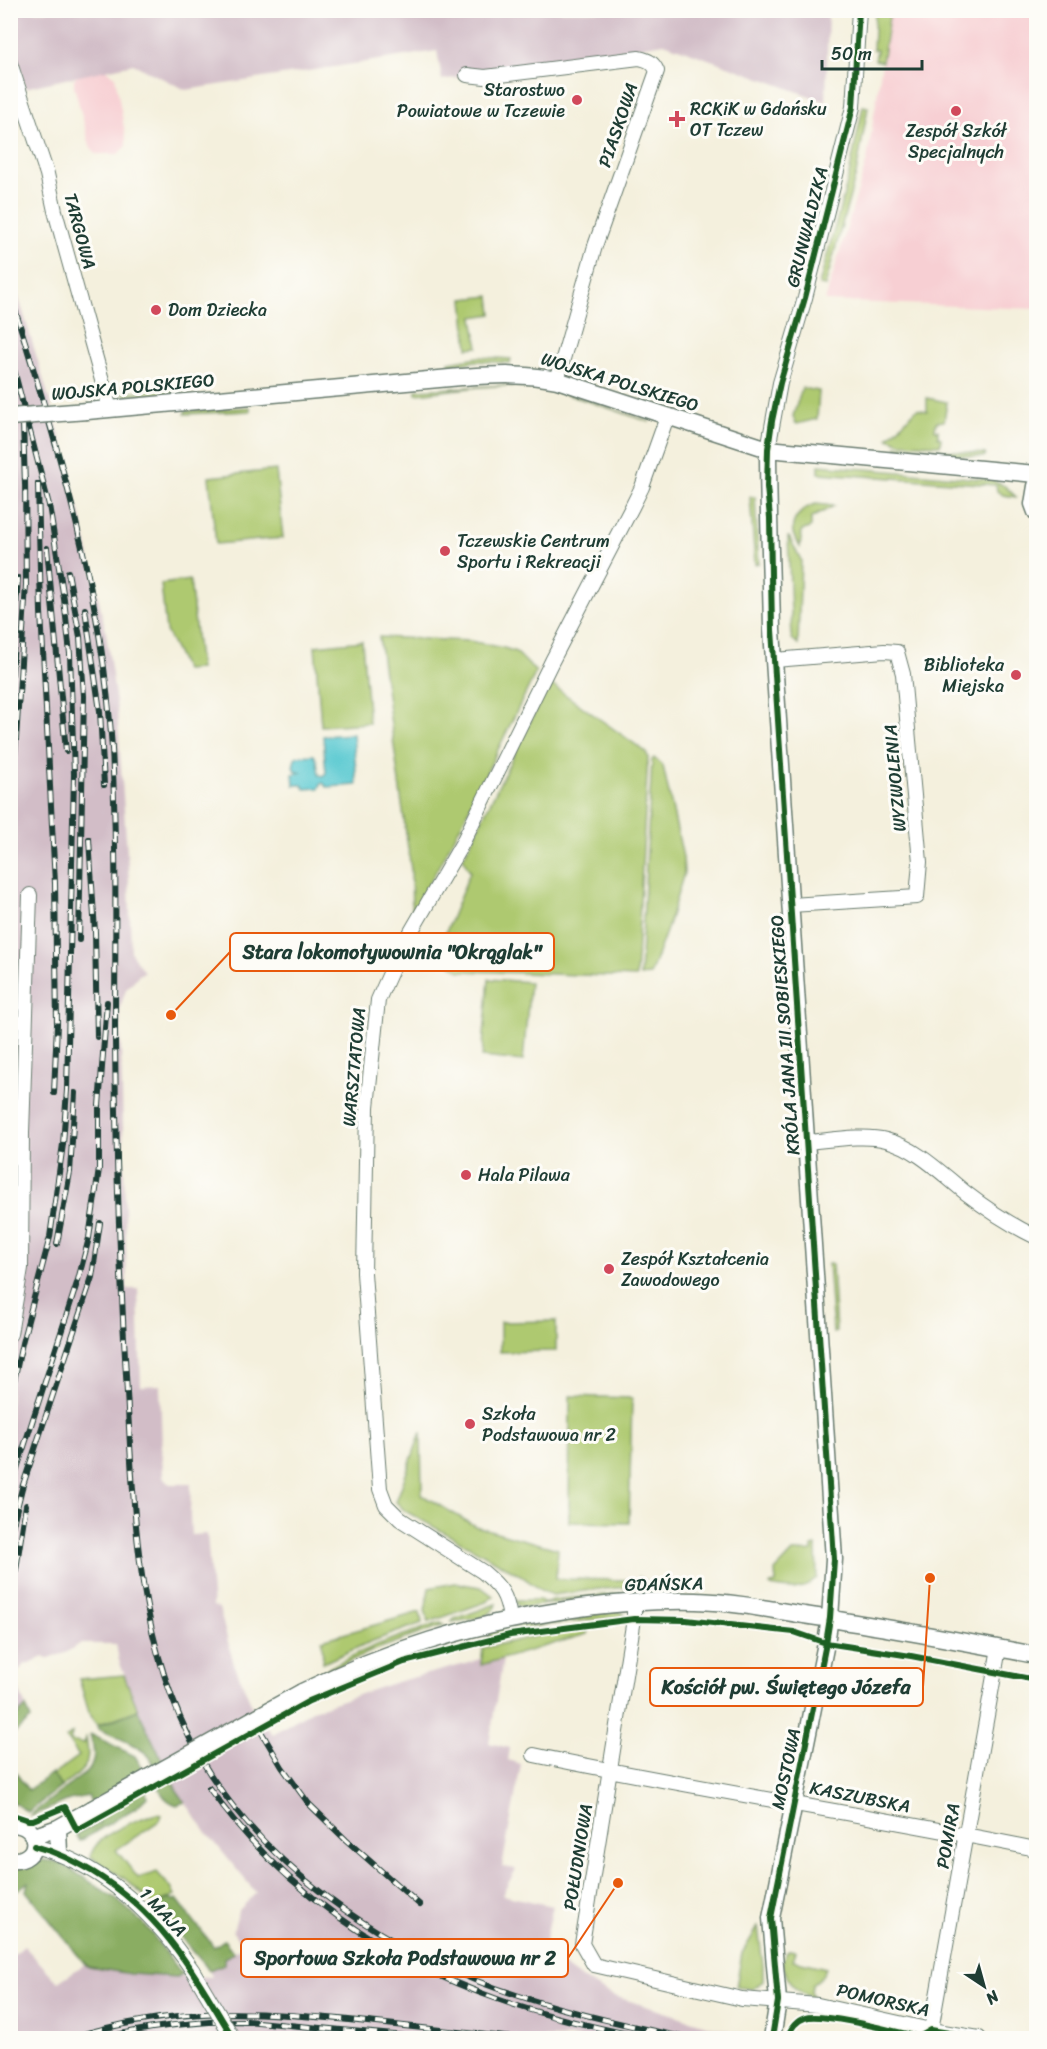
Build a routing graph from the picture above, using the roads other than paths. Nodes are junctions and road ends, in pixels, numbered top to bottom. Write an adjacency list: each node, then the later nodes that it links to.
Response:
1 (859, 10): 8 (street, GRUNWALDZKA)
2 (10, 63): 5 (street, TARGOWA)
3 (467, 75): 4 (street, PIASKOWA)
4 (557, 380): 5 (street, WOJSKA POLSKIEGO); 7 (street, WOJSKA POLSKIEGO)
5 (110, 409): 6 (street, WOJSKA POLSKIEGO, bridge)
6 (10, 417)
7 (667, 417): 8 (street, WOJSKA POLSKIEGO); 20 (street, WARSZTATOWA)
8 (768, 449): 9 (street, WOJSKA POLSKIEGO); 12 (street, KRÓLA JANA III SOBIESKIEGO)
9 (1036, 474)
10 (1036, 486): 11 (street)
11 (1036, 512)
12 (775, 660): 14 (street, KRÓLA JANA III SOBIESKIEGO); 14 (street, WYZWOLENIA)
13 (30, 895): 15 (street)
14 (791, 905): 16 (street, KRÓLA JANA III SOBIESKIEGO)
15 (16, 1131): 18 (street)
16 (808, 1142): 17 (street); 21 (street, KRÓLA JANA III SOBIESKIEGO)
17 (1036, 1237)
18 (10, 1334)
19 (634, 1602): 20 (street, GDAŃSKA); 21 (street, GDAŃSKA); 25 (street, POŁUDNIOWA)
20 (510, 1618): 28 (street, GDAŃSKA, bridge)
21 (831, 1618): 22 (street, GDAŃSKA); 26 (street, MOSTOWA)
22 (999, 1648): 23 (street, GDAŃSKA); 29 (street, POMIRA)
23 (1036, 1655)
24 (534, 1755): 25 (street, KASZUBSKA)
25 (610, 1771): 26 (street, KASZUBSKA); 34 (street, POŁUDNIOWA)
26 (793, 1803): 29 (street, KASZUBSKA); 34 (street, MOSTOWA)
27 (10, 1824): 30 (street)
28 (58, 1828): 30 (street); 32 (street)
29 (967, 1835): 31 (street, KASZUBSKA); 35 (street, POMIRA)
30 (34, 1841): 32 (street, 1 MAJA); 33 (street)
31 (1036, 1849)
32 (59, 1852): 37 (street, 1 MAJA, bridge)
33 (10, 1860)
34 (778, 2001): 35 (street, POMORSKA); 36 (street, MOSTOWA)
35 (931, 2030): 38 (street, POMORSKA)
36 (773, 2036)
37 (233, 2038)
38 (979, 2038)

